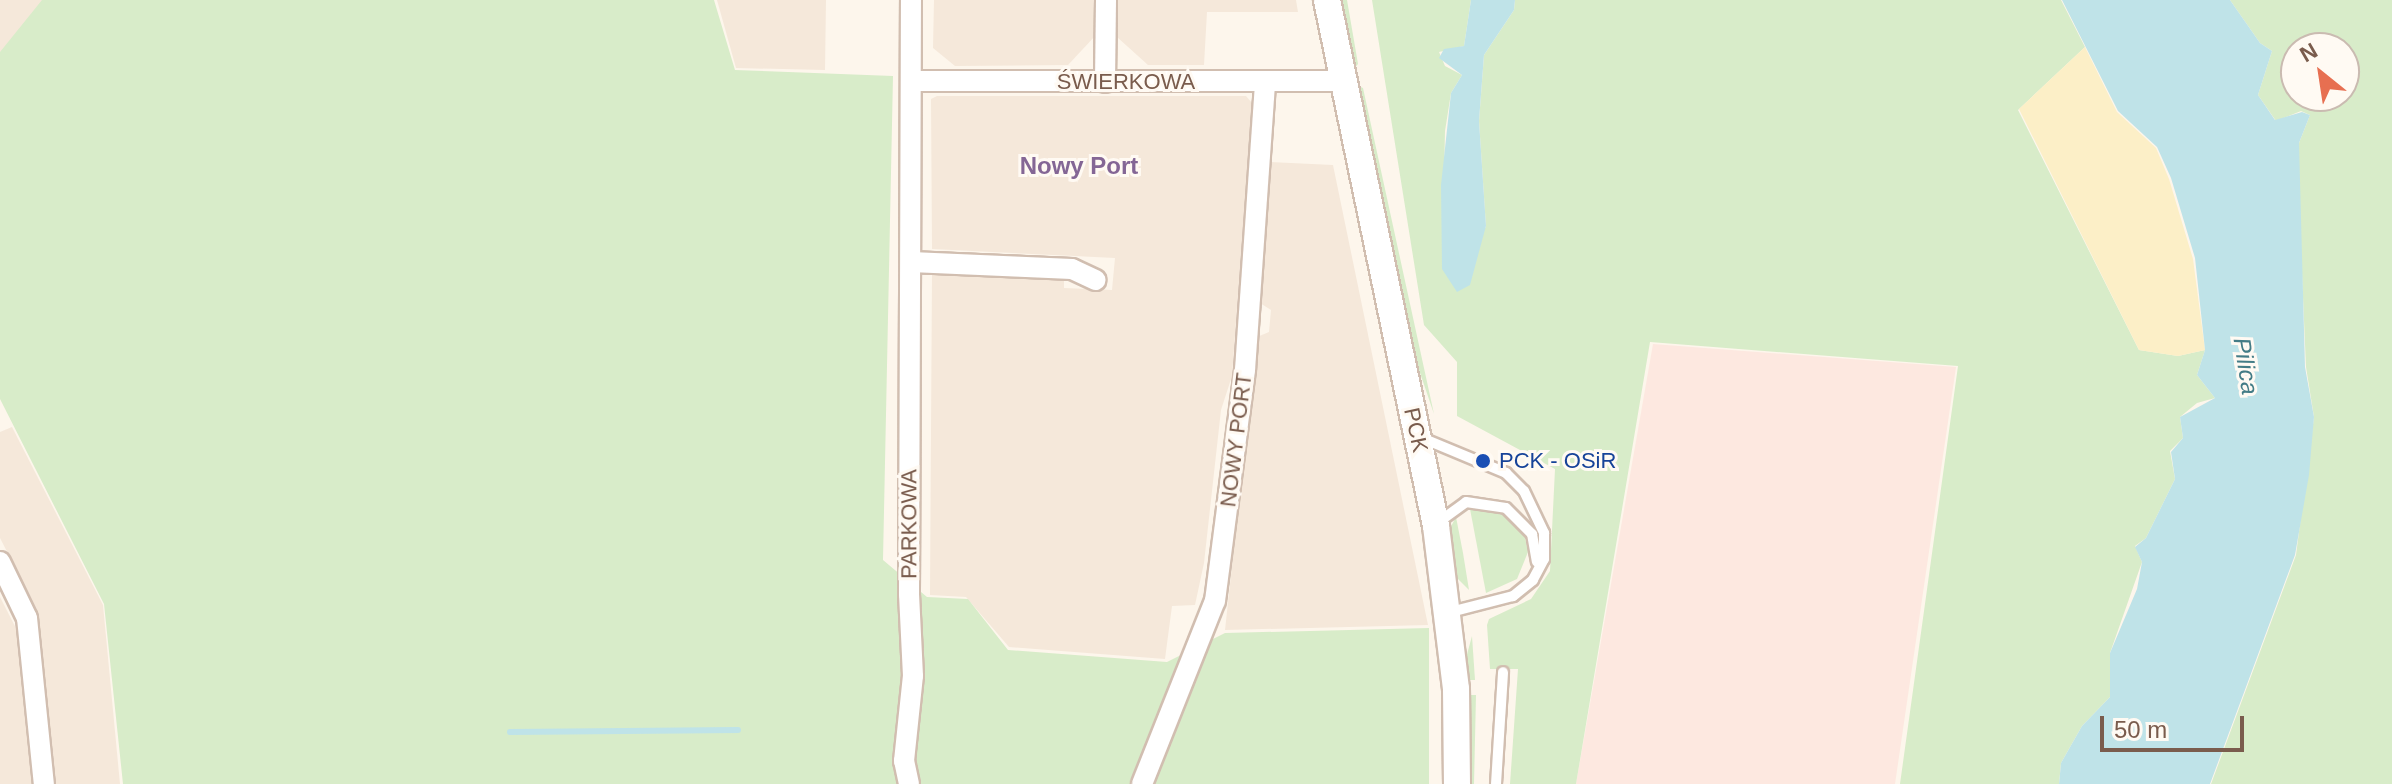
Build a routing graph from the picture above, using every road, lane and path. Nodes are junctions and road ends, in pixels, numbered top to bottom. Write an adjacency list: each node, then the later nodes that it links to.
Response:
1 (911, 0): 4 (street, PARKOWA)
2 (1106, 0): 6 (street)
3 (1327, 0): 5 (street)
4 (911, 81): 6 (street, ŚWIERKOWA); 8 (street, PARKOWA)
5 (1341, 81): 7 (street, ŚWIERKOWA); 10 (street, PCK)
6 (1105, 82): 7 (street, ŚWIERKOWA)
7 (1265, 82): 18 (street, NOWY PORT)
8 (911, 262): 9 (street); 17 (street, PARKOWA)
9 (1096, 280)
10 (1417, 436): 11 (street, PCK); 13 (lane)
11 (1436, 526): 13 (lane); 14 (street, PCK)
12 (0, 562): 16 (street)
13 (1533, 580): 14 (lane)
14 (1450, 612): 19 (street, PCK)
15 (1503, 672): 20 (lane)
16 (44, 784)
17 (909, 784)
18 (1142, 784)
19 (1457, 784)
20 (1496, 784)

